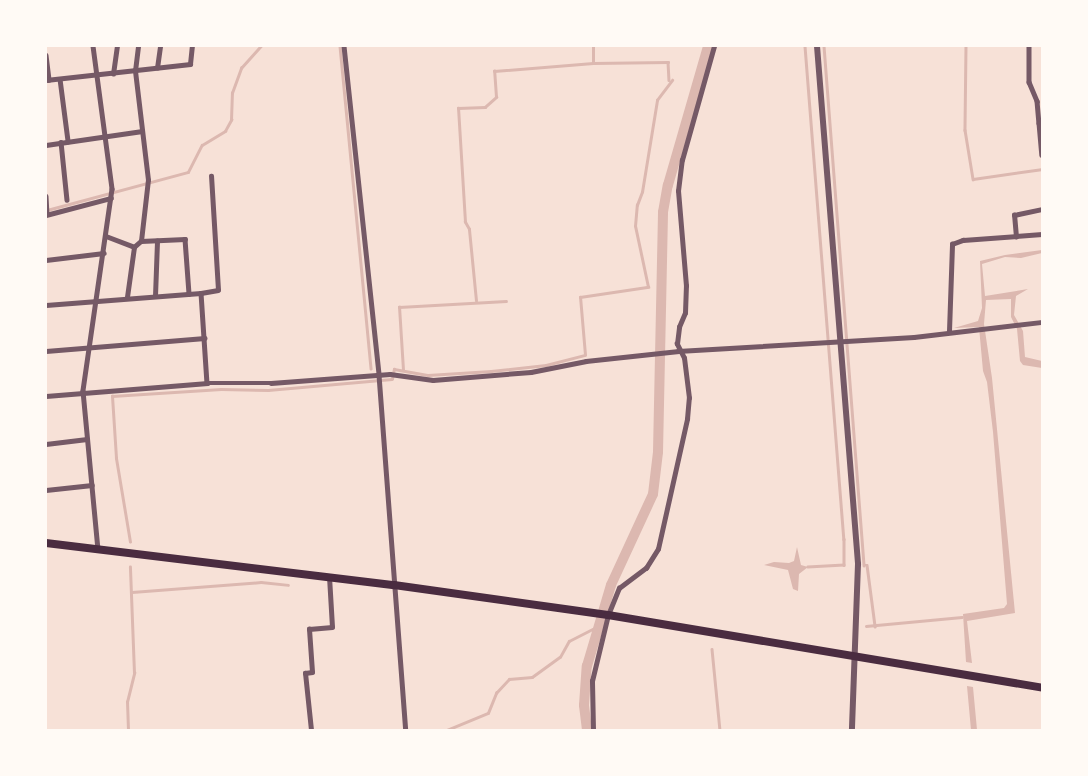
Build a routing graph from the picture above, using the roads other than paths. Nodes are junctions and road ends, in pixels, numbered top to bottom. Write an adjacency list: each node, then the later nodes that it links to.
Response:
1 (93, 46): 14 (street)
2 (117, 46): 13 (street)
3 (138, 46): 12 (street)
4 (160, 46): 11 (street)
5 (192, 46): 11 (street)
6 (344, 46): 52 (street)
7 (713, 46): 51 (street)
8 (817, 46): 48 (street)
9 (1029, 46): 17 (street)
10 (46, 55): 16 (street)
11 (157, 68): 12 (street)
12 (135, 71): 13 (street); 18 (street)
13 (113, 74): 14 (street)
14 (97, 76): 15 (street); 19 (street)
15 (60, 79): 16 (street); 20 (street)
16 (47, 80)
17 (1041, 123): 23 (street)
18 (142, 131): 19 (street); 34 (street)
19 (105, 136): 20 (street); 26 (street)
20 (68, 141): 21 (street)
21 (61, 142): 22 (street); 27 (street)
22 (46, 145)
23 (1042, 155)
24 (211, 176): 39 (street)
25 (46, 196): 28 (street)
26 (111, 198): 30 (street); 32 (street)
27 (67, 200)
28 (47, 207): 30 (street)
29 (1042, 209): 33 (street)
30 (46, 215)
31 (1042, 234): 33 (street)
32 (106, 236): 36 (street); 37 (street)
33 (1016, 237): 46 (street)
34 (141, 241): 35 (street); 36 (street)
35 (157, 242): 40 (street); 41 (street)
36 (134, 247): 42 (street)
37 (103, 253): 38 (street); 43 (street)
38 (46, 260)
39 (201, 293): 40 (street); 47 (street)
40 (189, 294): 41 (street)
41 (155, 296): 42 (street)
42 (127, 298): 43 (street)
43 (96, 299): 44 (street); 49 (street)
44 (46, 305)
45 (1042, 322): 46 (street)
46 (949, 331): 48 (street)
47 (204, 338): 49 (street); 53 (street)
48 (845, 340): 51 (street); 65 (street)
49 (91, 345): 50 (street); 54 (street)
50 (46, 351)
51 (678, 351): 52 (street); 64 (street)
52 (379, 375): 53 (street); 63 (street)
53 (207, 383): 54 (street)
54 (83, 391): 55 (street); 56 (street)
55 (46, 396)
56 (87, 439): 57 (street); 58 (street)
57 (46, 444)
58 (92, 485): 59 (street); 61 (street)
59 (46, 490)
60 (46, 543): 61 (main road)
61 (98, 550): 62 (main road)
62 (329, 577): 63 (main road); 67 (street)
63 (394, 585): 64 (main road); 68 (street)
64 (608, 615): 65 (main road); 69 (street)
65 (854, 657): 66 (main road); 70 (street)
66 (1042, 688)
67 (312, 730)
68 (407, 730)
69 (593, 730)
70 (852, 730)

